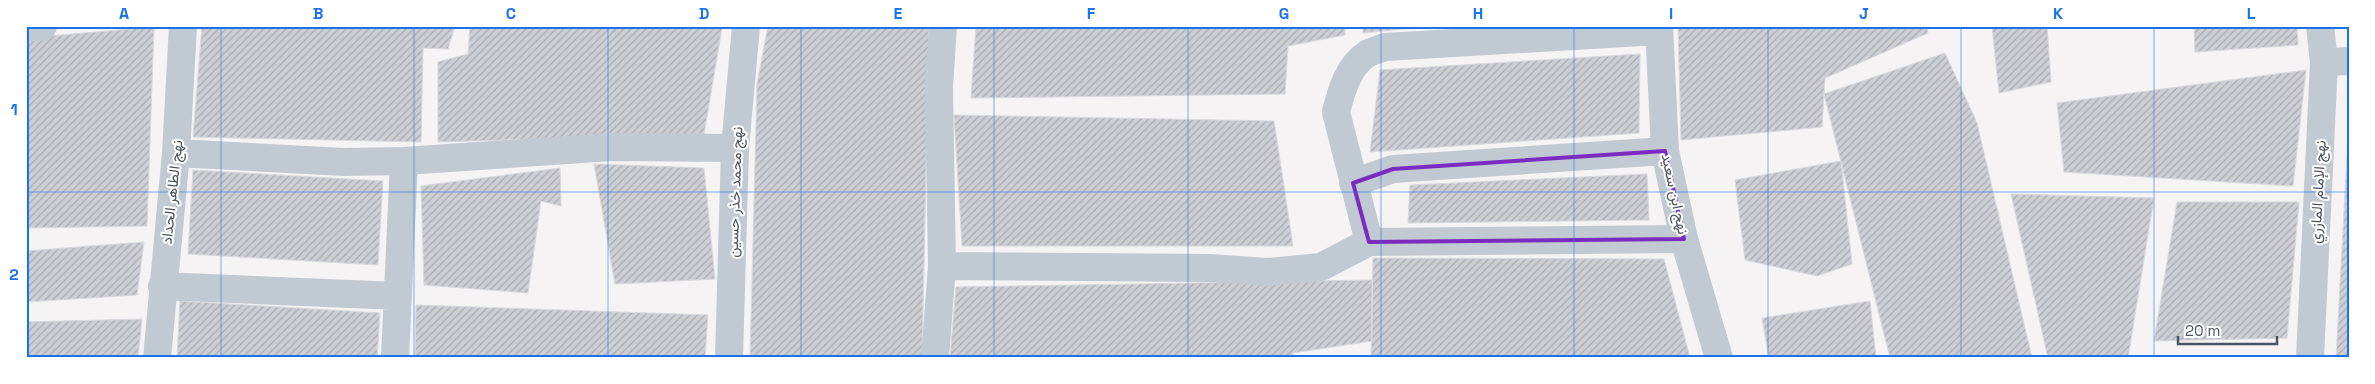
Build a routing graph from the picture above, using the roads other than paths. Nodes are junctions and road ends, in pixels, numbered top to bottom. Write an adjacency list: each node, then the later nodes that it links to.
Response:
1 (42, 26): 6 (street)
2 (183, 26): 11 (street, نهج الطاهر الحداد)
3 (746, 26): 9 (street, نهج محمد خذر حسين)
4 (943, 26): 16 (street)
5 (2320, 26): 8 (street, نهج الإمام المازري)
6 (26, 28)
7 (1659, 29): 10 (street, نهج ابن سعيد); 13 (street)
8 (2336, 61): 24 (street, نهج الإمام المازري)
9 (735, 148): 12 (street); 21 (street, نهج محمد خذر حسين)
10 (1665, 151): 13 (street); 14 (street, نهج ابن سعيد)
11 (176, 153): 12 (street); 17 (street, نهج الطاهر الحداد)
12 (404, 162): 18 (street)
13 (1353, 183): 15 (street)
14 (1684, 239): 15 (street); 23 (street, نهج ابن سعيد)
15 (1369, 242): 16 (street)
16 (942, 266): 22 (street)
17 (162, 286): 18 (street); 19 (street, نهج الطاهر الحداد)
18 (398, 296): 20 (street)
19 (157, 358)
20 (395, 358)
21 (730, 358)
22 (935, 358)
23 (1719, 358)
24 (2310, 358)

